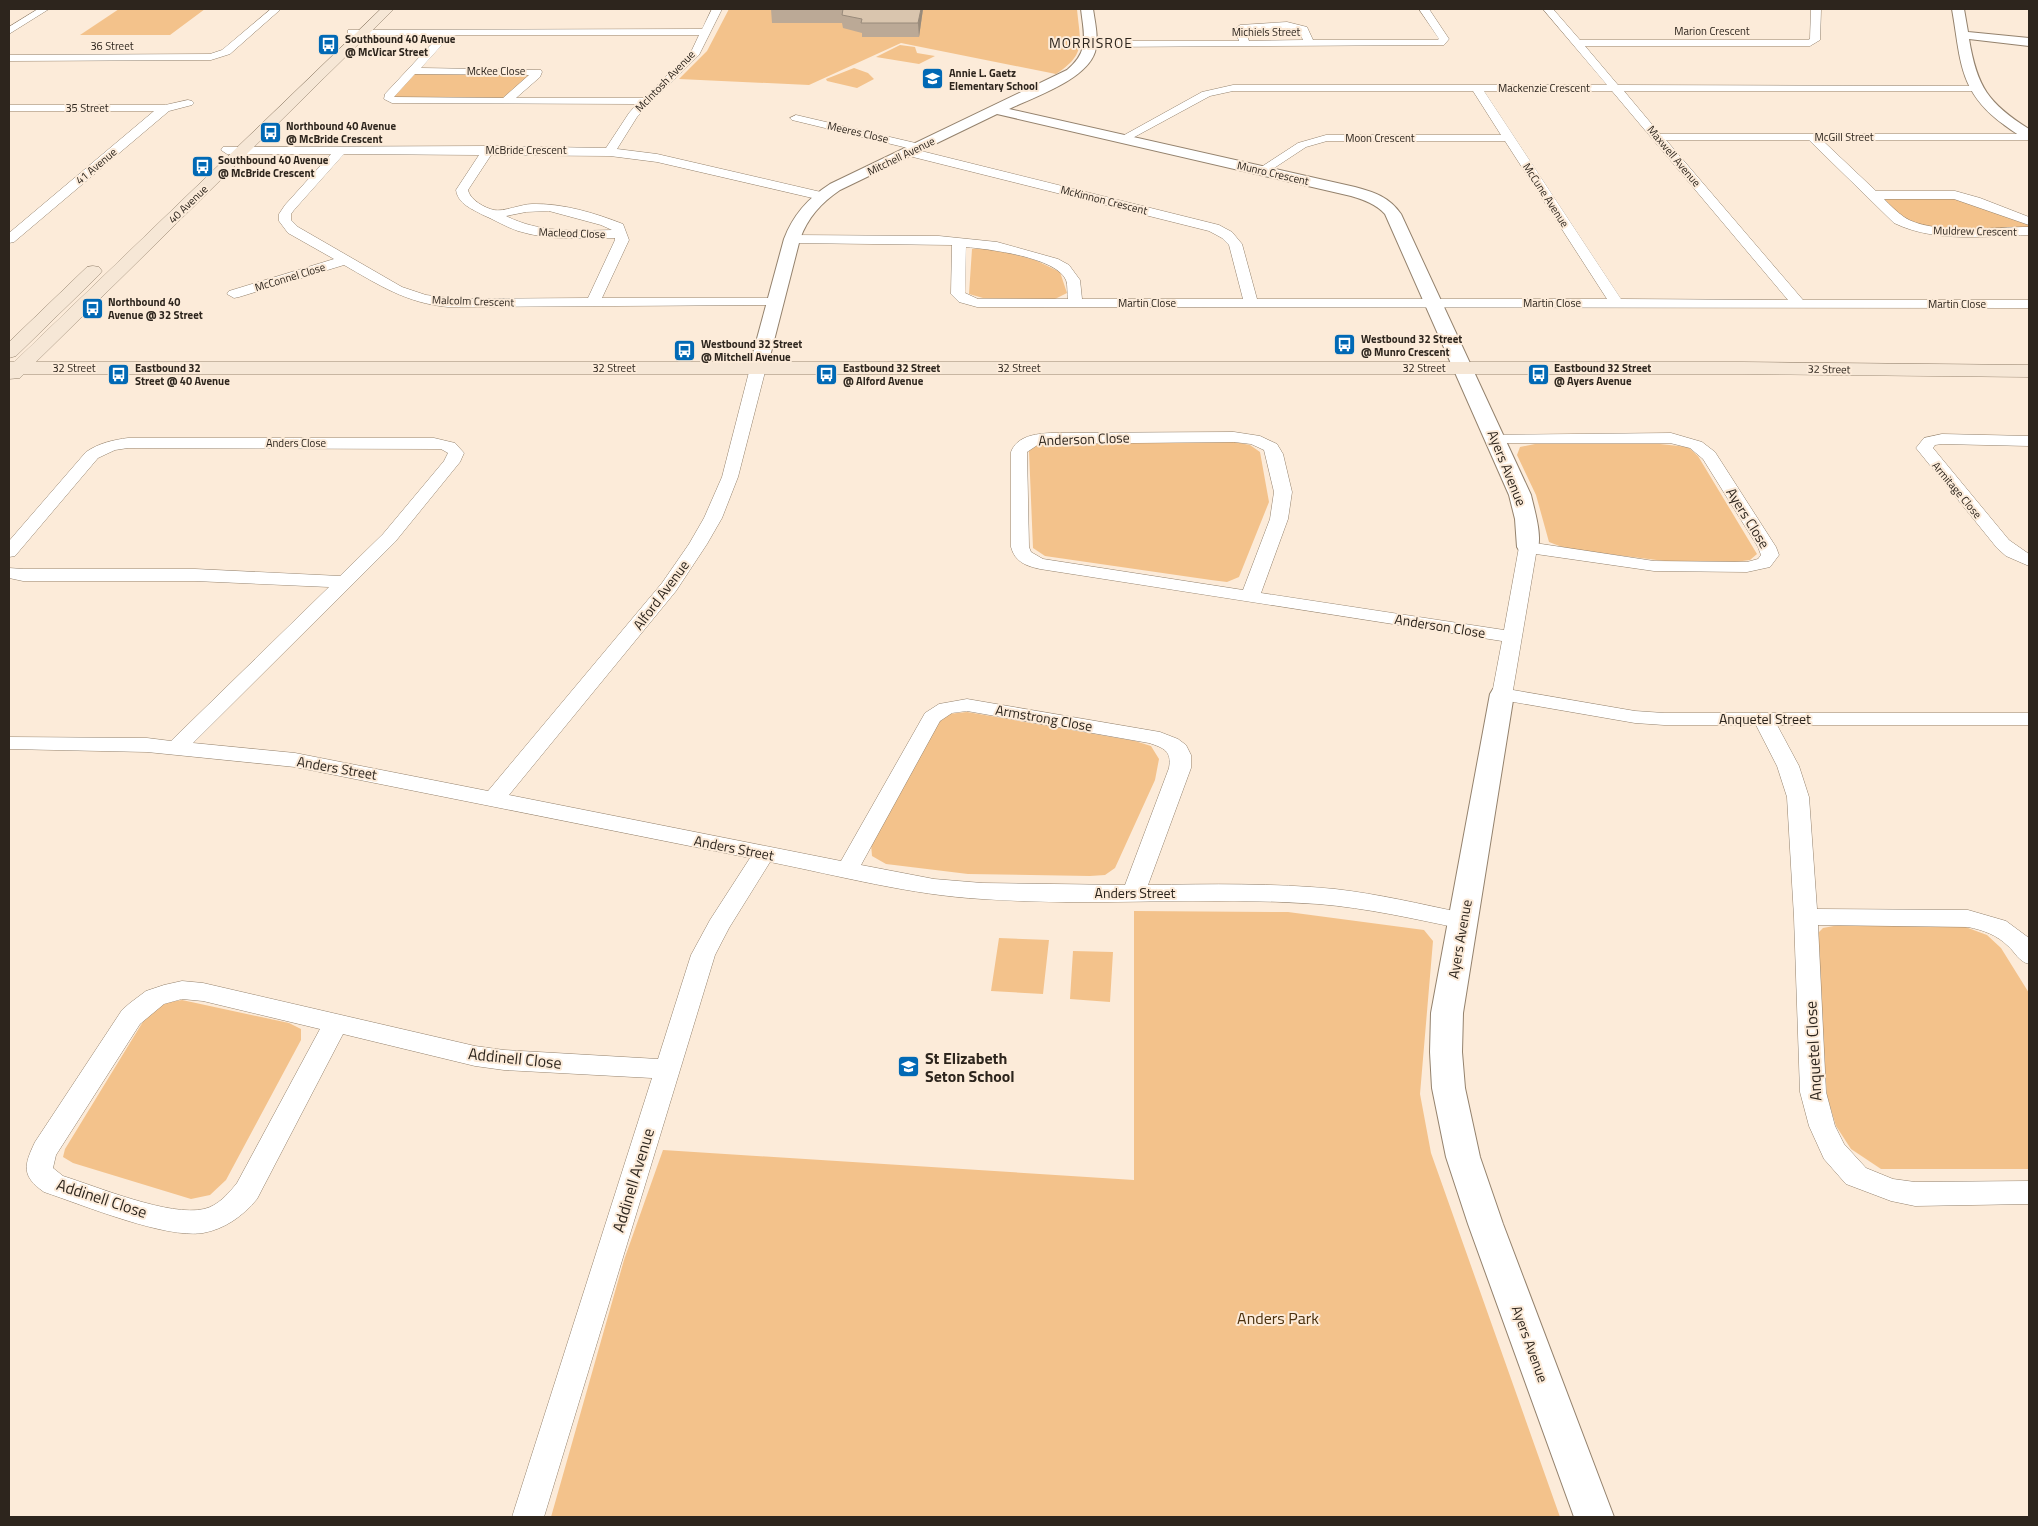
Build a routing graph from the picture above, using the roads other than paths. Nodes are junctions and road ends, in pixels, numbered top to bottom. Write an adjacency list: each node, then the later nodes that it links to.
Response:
1 (44, 9): 12 (street)
2 (276, 9): 23 (street)
3 (376, 9): 14 (main road, 40 Avenue)
4 (388, 9): 14 (main road, 40 Avenue)
5 (717, 9): 16 (street, McIntosh Avenue)
6 (1087, 9): 20 (street)
7 (1424, 9): 22 (street, Michiels Street)
8 (1548, 9): 19 (street, Maxwell Avenue)
9 (1816, 9): 19 (street, Marion Crescent)
10 (1958, 9): 17 (street)
11 (9, 24): 12 (street)
12 (20, 24): 13 (street)
13 (9, 31)
14 (359, 32): 15 (street); 42 (main road, 40 Avenue)
15 (448, 32): 16 (street); 26 (street)
16 (706, 32): 31 (street, McIntosh Avenue)
17 (1963, 35): 18 (street); 29 (street)
18 (2029, 42)
19 (1578, 43): 28 (street, Maxwell Avenue)
20 (1091, 44): 21 (street, Michiels Street); 35 (street, Mitchell Avenue)
21 (1245, 44): 22 (street, Michiels Street); 22 (street)
22 (1310, 44)
23 (216, 56): 24 (street, 36 Street); 25 (street)
24 (9, 58)
25 (228, 63)
26 (413, 70): 30 (street); 30 (street, McKee Close)
27 (1476, 88): 28 (street, Mackenzie Crescent); 40 (street, McCune Avenue); 41 (street, Mackenzie Crescent)
28 (1616, 88): 29 (street, Mackenzie Crescent); 38 (street, Maxwell Avenue)
29 (1976, 88): 37 (street)
30 (506, 101): 31 (street)
31 (646, 101): 46 (street, McIntosh Avenue)
32 (188, 103): 34 (street, 41 Avenue)
33 (9, 108): 34 (street, 35 Street)
34 (165, 108): 55 (street, 41 Avenue)
35 (996, 110): 41 (street, Munro Crescent); 45 (street, Mitchell Avenue)
36 (796, 118): 45 (street, Meeres Close)
37 (2029, 136): 39 (street, McGill Street)
38 (1658, 137): 39 (street, McGill Street); 67 (street, Maxwell Avenue)
39 (1812, 137): 48 (street, Muldrew Crescent)
40 (1508, 138): 47 (street, Moon Crescent); 66 (street, McCune Avenue)
41 (1123, 139): 47 (street, Munro Crescent)
42 (235, 150): 43 (street, McBride Crescent); 50 (main road, 40 Avenue); 74 (main road, 40 Avenue)
43 (341, 150): 44 (street, McBride Crescent); 58 (street, Malcolm Crescent)
44 (488, 150): 46 (street, McBride Crescent); 51 (street, Macleod Close)
45 (915, 150): 49 (street, Mitchell Avenue); 64 (street, McKinnon Crescent)
46 (610, 152): 49 (street, McBride Crescent)
47 (1261, 170): 65 (street, Munro Crescent)
48 (1874, 195): 52 (street, Muldrew Crescent); 53 (street, Muldrew Crescent)
49 (821, 196): 56 (street, Mitchell Avenue)
50 (155, 214)
51 (495, 215): 54 (street, Macleod Close); 54 (street, Macleod Close)
52 (2029, 221)
53 (2029, 231)
54 (622, 234): 61 (street, Macleod Close)
55 (9, 239)
56 (792, 239): 57 (street); 62 (street, Mitchell Avenue)
57 (959, 241): 63 (street); 63 (street, Martin Close)
58 (345, 260): 60 (street, McConnel Close); 61 (street, Malcolm Crescent)
59 (101, 264): 69 (main road)
60 (234, 294)
61 (593, 302): 62 (street, Malcolm Crescent)
62 (775, 302): 72 (street, Mitchell Avenue)
63 (1075, 303): 64 (street, Martin Close)
64 (1252, 303): 65 (street, Martin Close)
65 (1434, 303): 66 (street, Martin Close); 73 (street, Munro Crescent)
66 (1616, 303): 67 (street, Martin Close)
67 (1798, 303): 68 (street, Martin Close)
68 (2029, 304)
69 (55, 306): 70 (main road); 74 (main road)
70 (9, 334)
71 (2029, 358): 73 (main road, 32 Street)
72 (760, 361): 73 (main road, 32 Street); 74 (main road, 32 Street); 90 (street, Alford Avenue)
73 (1460, 361): 75 (main road, 32 Street); 76 (street, Ayers Avenue)
74 (14, 363)
75 (2029, 371)
76 (1495, 438): 78 (street, Ayers Avenue); 78 (street, Ayers Close)
77 (2029, 440): 80 (street, Armitage Close)
78 (1528, 547): 84 (street, Ayers Avenue)
79 (9, 552): 82 (street, Anders Close)
80 (2029, 560)
81 (9, 573): 82 (street)
82 (344, 582): 89 (street, Anders Close)
83 (1250, 596): 83 (street, Anderson Close); 84 (street, Anderson Close)
84 (1512, 637): 85 (street, Ayers Avenue)
85 (1502, 694): 86 (street, Anquetel Street); 95 (street, Ayers Avenue)
86 (1763, 719): 87 (street, Anquetel Street); 94 (street, Anquetel Close)
87 (2029, 719)
88 (9, 743): 89 (street, Anders Street)
89 (176, 748): 90 (street, Anders Street)
90 (494, 799): 91 (street, Anders Street)
91 (764, 854): 92 (street, Anders Street); 98 (street, Addinell Avenue)
92 (847, 870): 93 (street, Anders Street); 93 (street, Armstrong Close)
93 (1134, 892): 95 (street, Anders Street)
94 (1806, 917): 96 (street); 99 (street, Anquetel Close)
95 (1463, 921): 101 (street, Ayers Avenue)
96 (2029, 955)
97 (336, 1023): 97 (street, Addinell Close); 98 (street, Addinell Close)
98 (667, 1069): 100 (street, Addinell Avenue)
99 (2029, 1193)
100 (528, 1517)
101 (1594, 1517)

